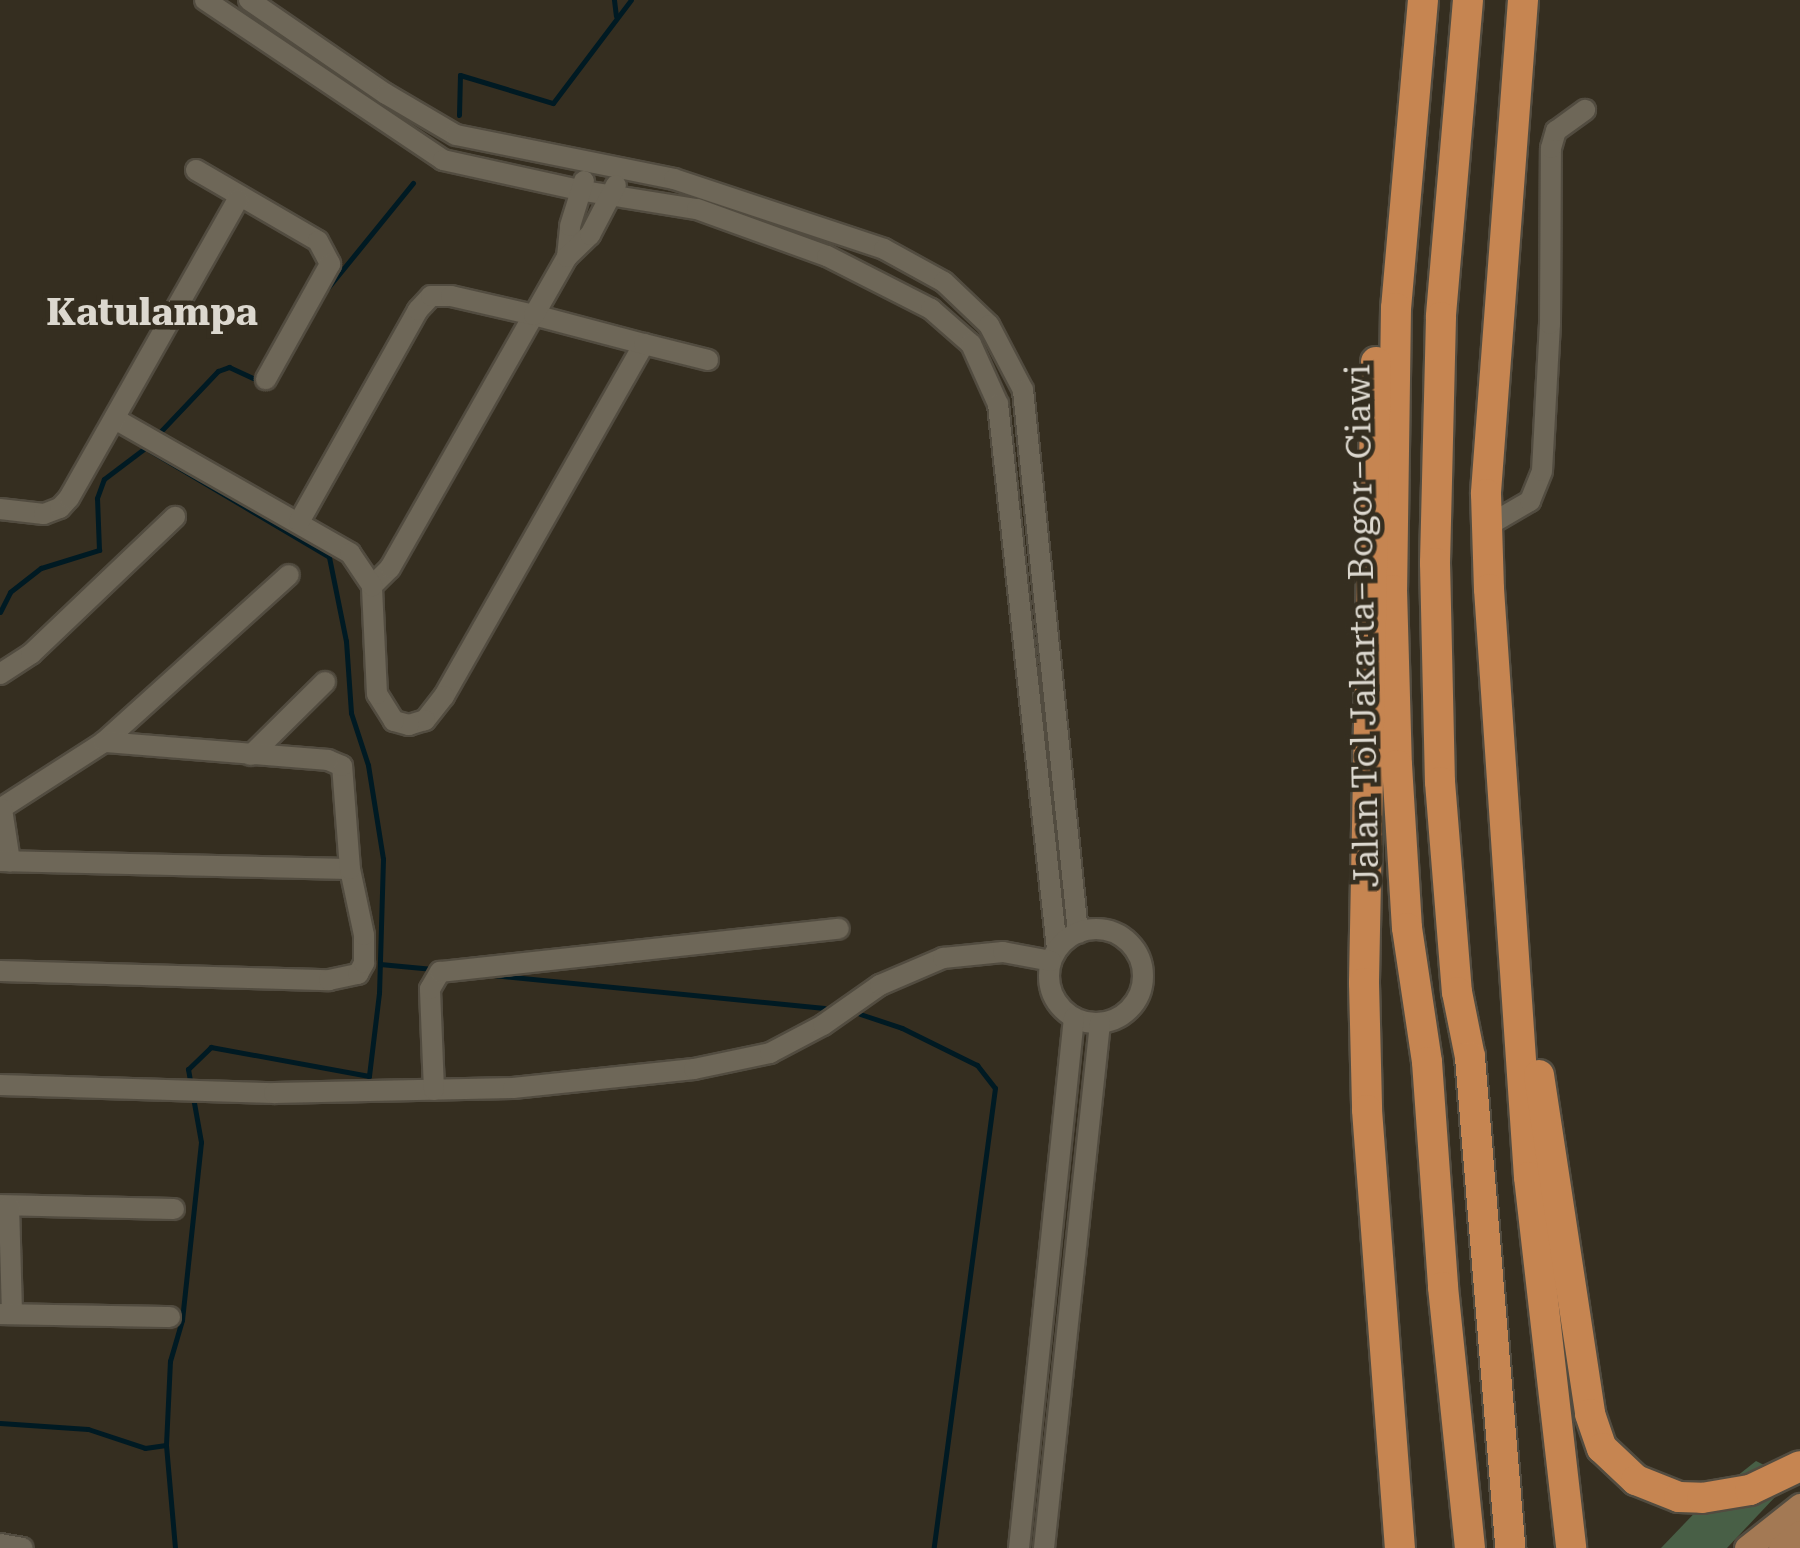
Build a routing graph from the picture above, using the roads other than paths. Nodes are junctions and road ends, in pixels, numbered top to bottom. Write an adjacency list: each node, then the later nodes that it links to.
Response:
1 (205, 0): 9 (street)
2 (249, 0): 7 (street)
3 (1421, 0): 58 (highway); 59 (highway, Jalan Tol Jakarta–Bogor–Ciawi)
4 (1468, 0): 60 (highway, Jalan Tol Jakarta–Bogor–Ciawi)
5 (1523, 0): 23 (highway)
6 (1585, 110): 24 (street)
7 (476, 142): 8 (street); 9 (street)
8 (585, 164): 10 (street); 12 (street)
9 (470, 167): 12 (street)
10 (618, 168): 13 (street); 21 (street)
11 (196, 170): 14 (street)
12 (584, 191): 13 (street); 15 (street)
13 (615, 194): 15 (street); 22 (street)
14 (238, 199): 19 (street); 20 (street)
15 (567, 257): 16 (street)
16 (534, 315): 17 (street); 27 (street); 30 (street)
17 (644, 344): 18 (street); 30 (street)
18 (708, 360)
19 (266, 379)
20 (115, 419): 25 (street); 27 (street)
21 (1032, 480): 22 (street); 39 (street)
22 (1008, 482): 40 (street)
23 (1486, 494): 24 (street); 28 (highway)
24 (1525, 504): 28 (street)
25 (0, 509)
26 (175, 516): 31 (street)
27 (298, 522): 30 (street)
28 (1487, 526): 42 (highway)
29 (289, 574): 33 (street)
30 (372, 586)
31 (0, 674)
32 (325, 682): 34 (street)
33 (104, 742): 34 (street); 35 (street)
34 (251, 754): 37 (street)
35 (1, 809): 36 (street)
36 (5, 861): 37 (street)
37 (350, 869): 41 (street)
38 (840, 929): 46 (street)
39 (1078, 933): 40 (street); 44 (street)
40 (1054, 955): 43 (street); 46 (street)
41 (0, 971)
42 (1516, 985): 51 (highway); 61 (highway)
43 (1074, 1018): 44 (street); 56 (street)
44 (1100, 1023): 57 (street)
45 (0, 1085): 46 (street)
46 (434, 1090)
47 (5, 1206): 48 (street); 49 (street)
48 (174, 1209)
49 (6, 1314): 50 (street)
50 (170, 1317)
51 (1800, 1466)
52 (1800, 1506): 62 (main road)
53 (1800, 1534): 63 (main road)
54 (0, 1544): 55 (street)
55 (22, 1548)
56 (1019, 1548)
57 (1044, 1548)
58 (1400, 1548)
59 (1470, 1548)
60 (1510, 1548)
61 (1571, 1548)
62 (1747, 1548)
63 (1782, 1548)

